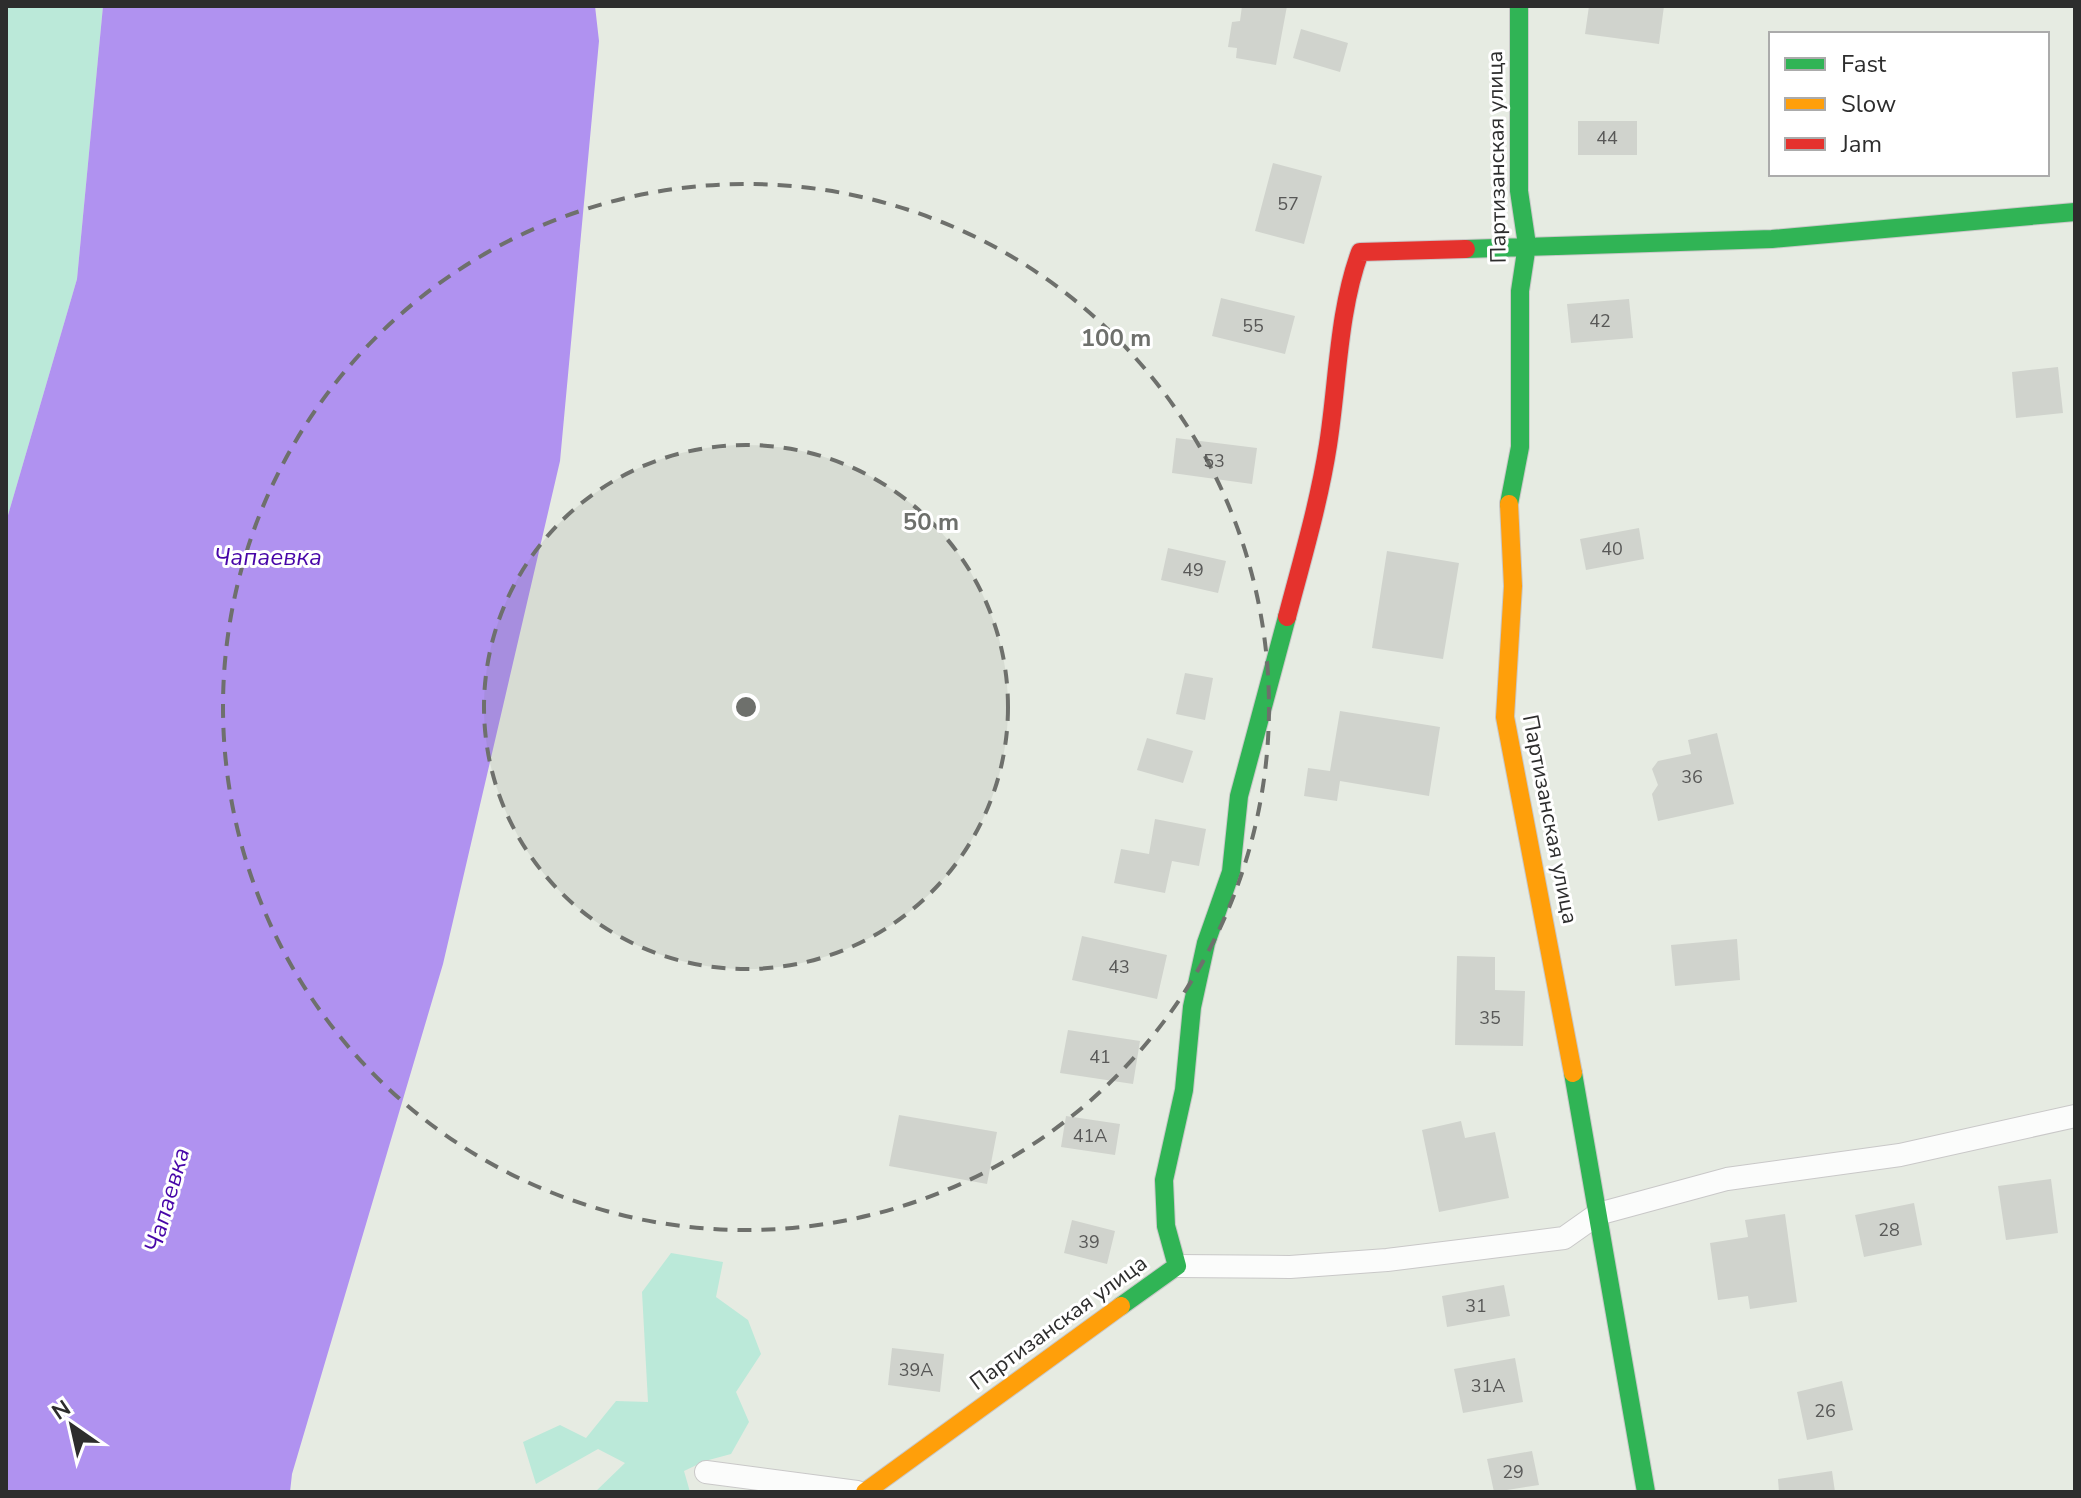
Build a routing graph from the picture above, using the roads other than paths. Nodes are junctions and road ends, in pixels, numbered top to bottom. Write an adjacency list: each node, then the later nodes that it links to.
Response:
1 (1519, 6): 3 (street, Партизанская улица)
2 (2075, 212): 3 (street)
3 (1527, 245): 5 (street, Партизанская улица); 6 (street, Партизанская улица)
4 (2075, 1116): 5 (lane)
5 (1598, 1214): 6 (lane); 10 (street, Партизанская улица)
6 (1177, 1266): 9 (street, Партизанская улица)
7 (706, 1472): 8 (lane)
8 (857, 1492)
9 (865, 1492)
10 (1646, 1492)

